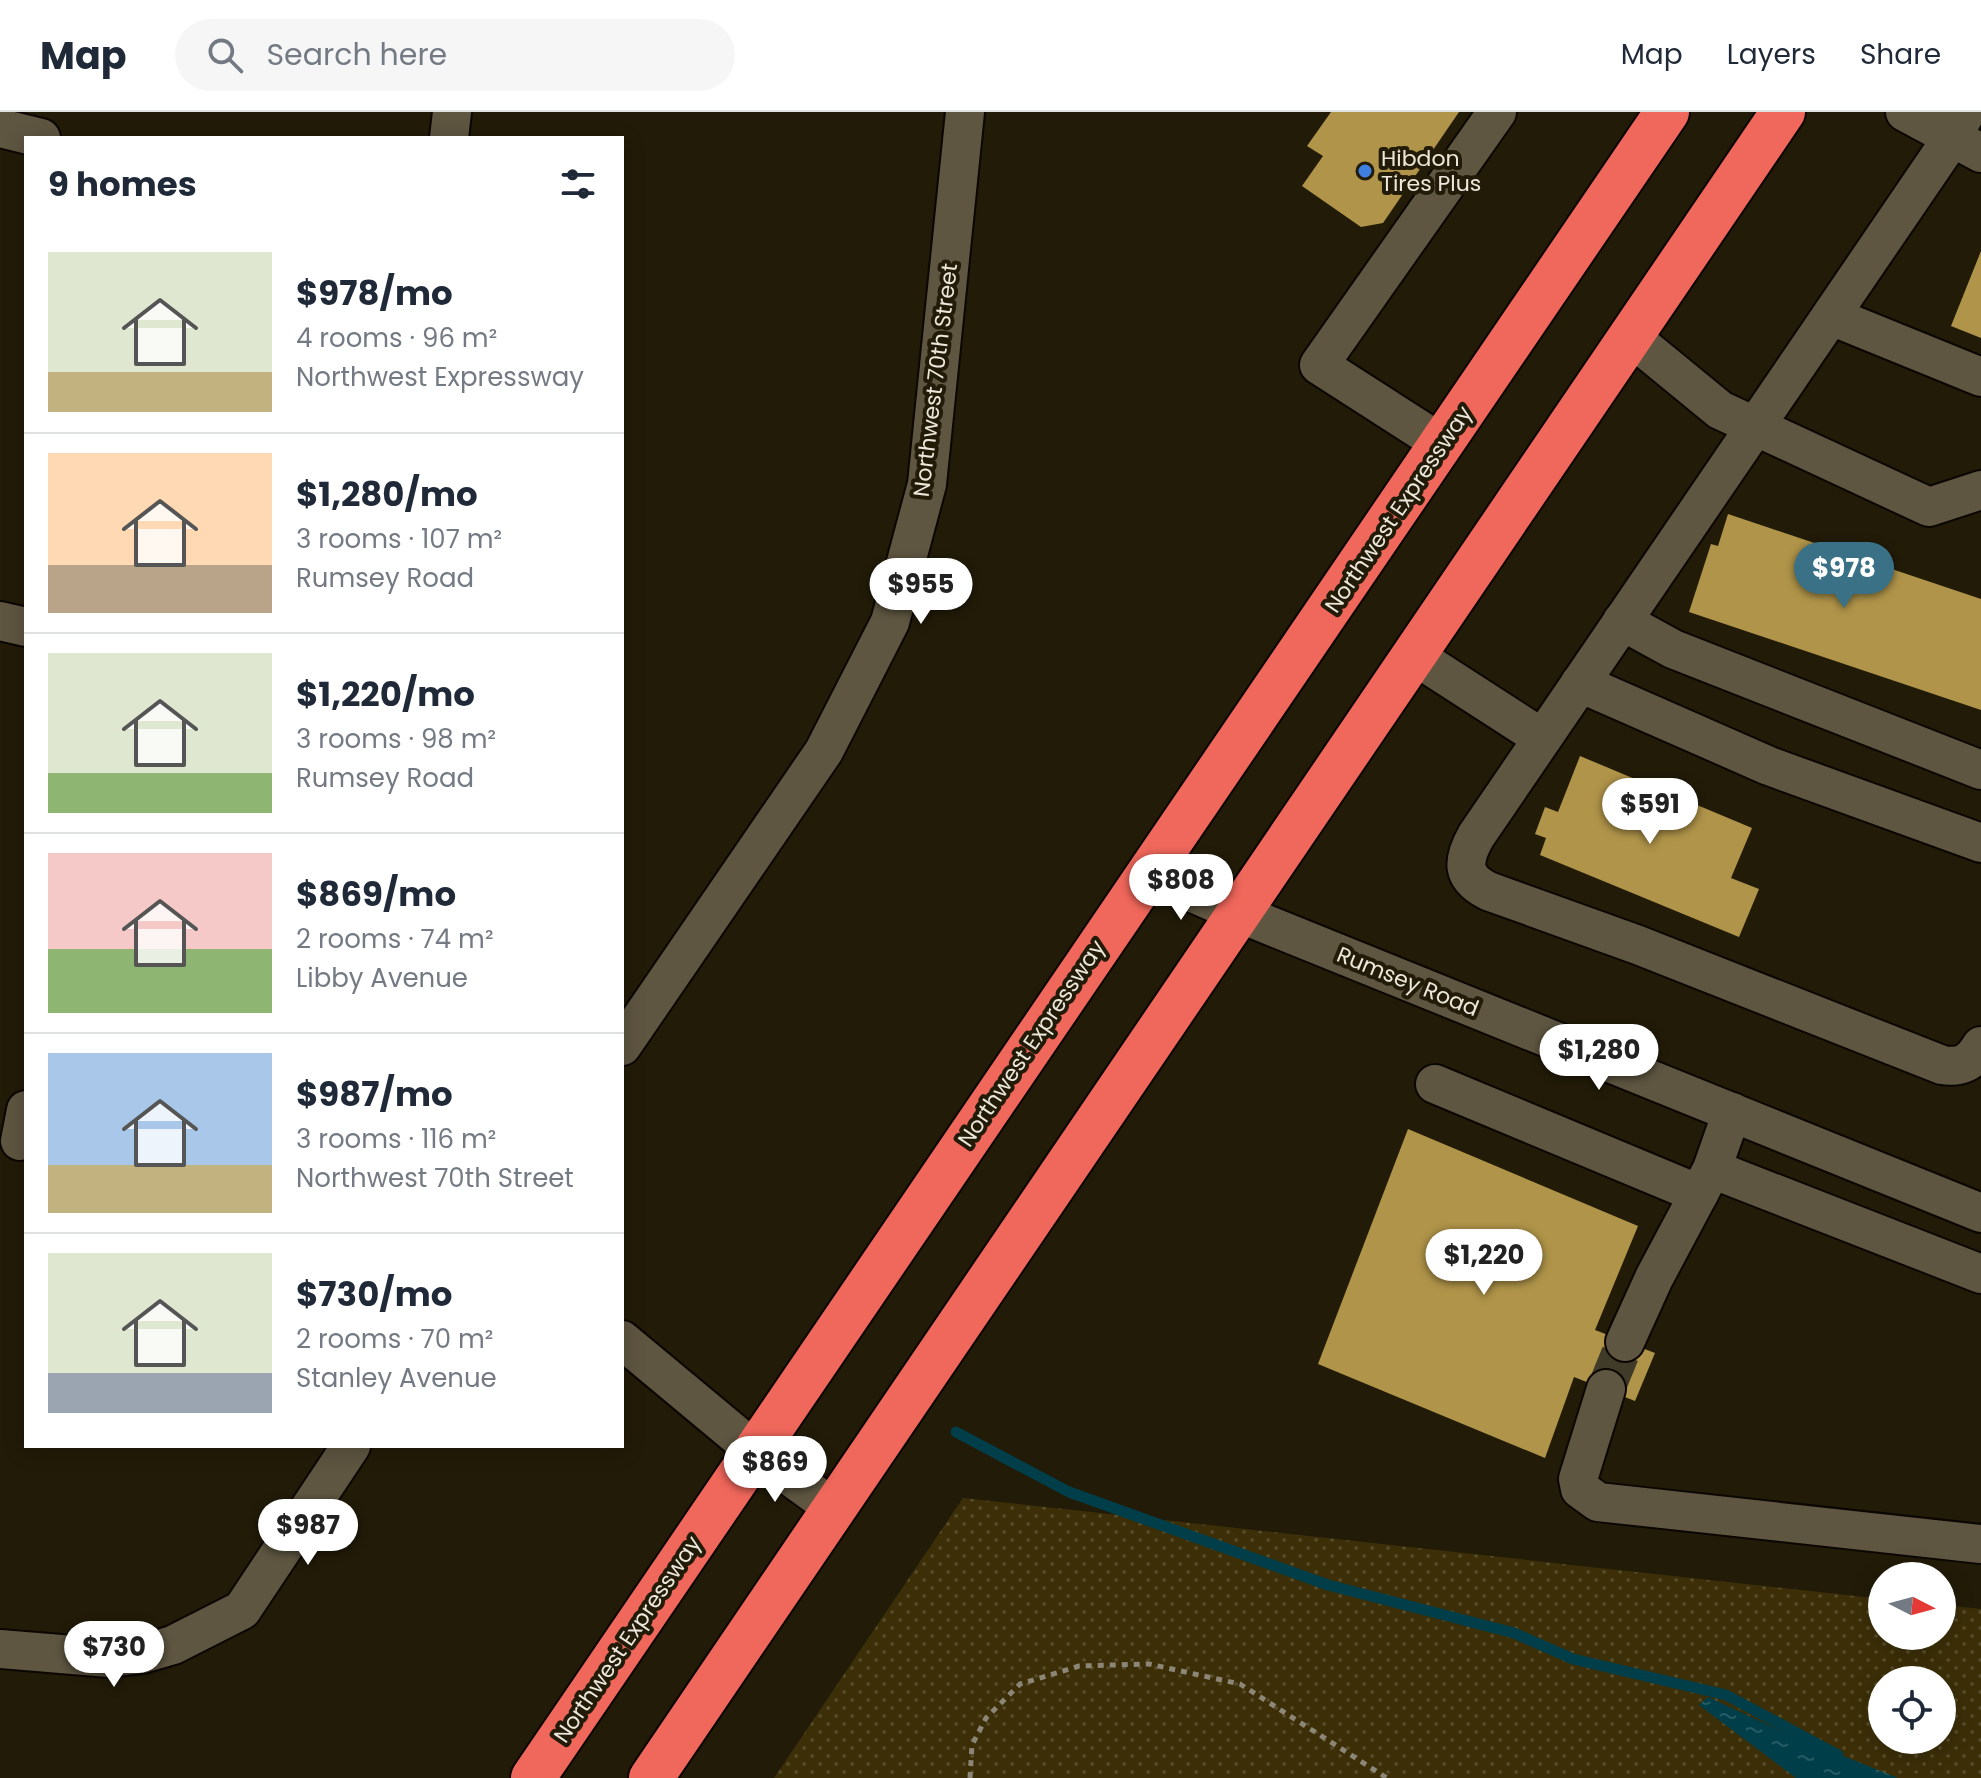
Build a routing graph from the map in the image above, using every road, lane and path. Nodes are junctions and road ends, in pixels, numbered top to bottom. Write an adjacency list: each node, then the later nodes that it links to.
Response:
1 (452, 112): 10 (street)
2 (965, 112): 27 (street, Northwest 70th Street)
3 (1497, 112): 15 (street)
4 (1667, 112): 15 (highway, Northwest Expressway)
5 (1783, 112): 12 (highway)
6 (1905, 112): 8 (street)
7 (0, 128): 9 (street)
8 (1966, 134): 11 (street)
9 (33, 136)
10 (449, 136)
11 (1831, 316): 13 (street); 14 (street)
12 (1631, 337): 14 (street); 20 (highway)
13 (1981, 377)
14 (1758, 424): 16 (street); 18 (street)
15 (1442, 444): 25 (highway, Northwest Expressway)
16 (1981, 490)
17 (0, 621): 19 (street)
18 (1622, 621): 21 (street); 23 (street)
19 (24, 627)
20 (1415, 656): 22 (street); 26 (highway)
21 (1580, 683): 22 (street); 24 (street)
22 (1542, 738): 28 (street)
23 (1981, 770)
24 (1981, 843)
25 (1147, 873): 26 (street, Rumsey Road); 40 (highway, Northwest Expressway)
26 (1241, 914): 30 (street, Rumsey Road); 41 (highway)
27 (624, 1043)
28 (1981, 1046)
29 (1435, 1084): 31 (street)
30 (1732, 1112): 31 (street); 32 (street, Rumsey Road)
31 (1706, 1182): 34 (street); 37 (street)
32 (1904, 1182): 33 (street, Rumsey Road); 34 (street)
33 (1981, 1213)
34 (1879, 1236): 35 (street)
35 (1981, 1274)
36 (624, 1342): 40 (street)
37 (1625, 1342)
38 (1606, 1389): 42 (street)
39 (350, 1448): 43 (street)
40 (754, 1450): 41 (street); 44 (highway, Northwest Expressway)
41 (832, 1507): 45 (highway)
42 (1981, 1544)
43 (0, 1649)
44 (533, 1778)
45 (651, 1778)
46 (970, 1778): 47 (path)
47 (1387, 1778)

